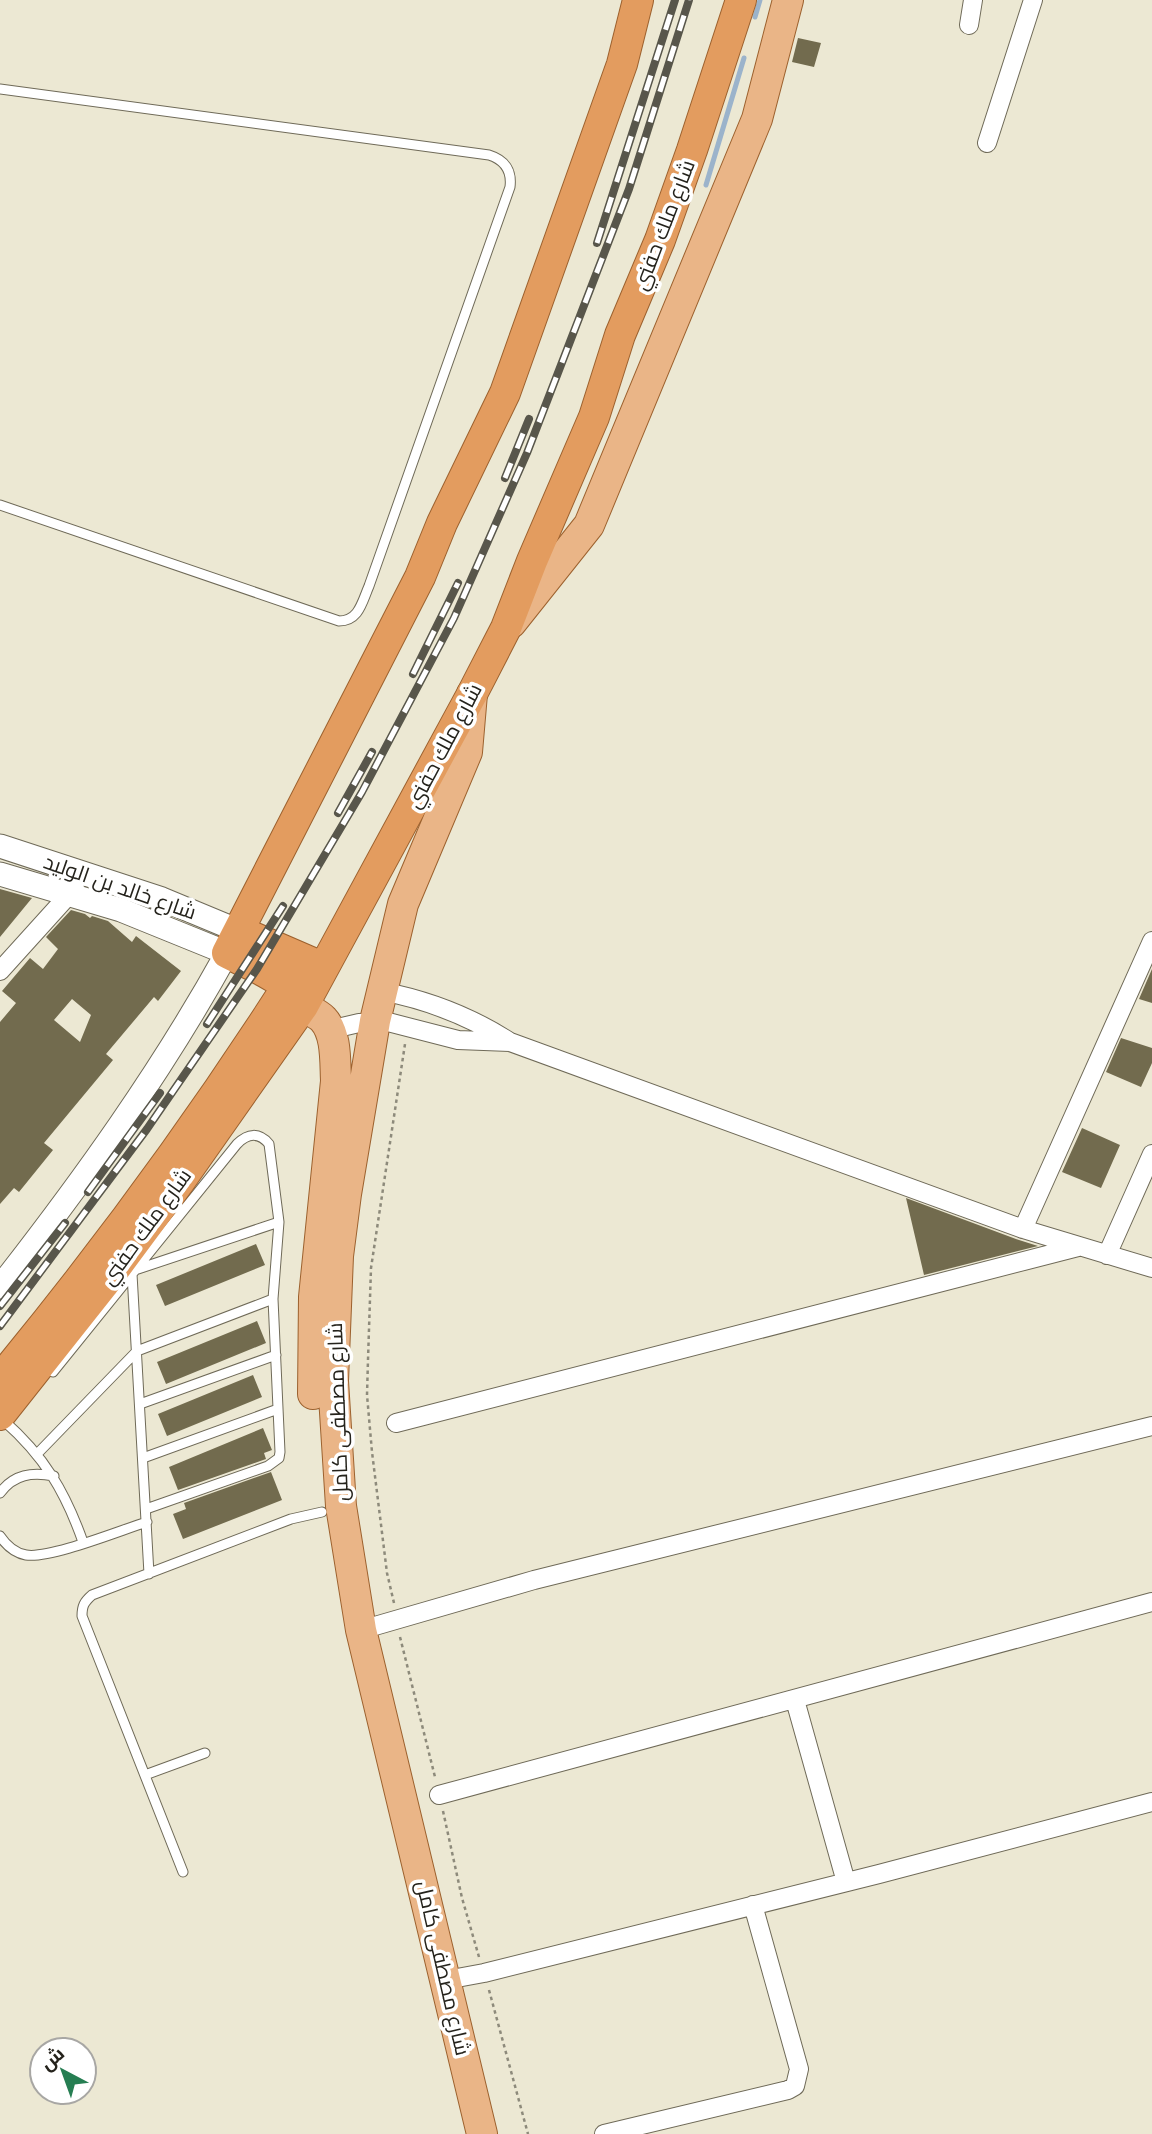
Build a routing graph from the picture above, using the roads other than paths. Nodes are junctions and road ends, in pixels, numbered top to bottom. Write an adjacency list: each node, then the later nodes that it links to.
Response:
1 (638, 0): 17 (highway)
2 (741, 0): 10 (highway, شارع ملك حفني)
3 (788, 0): 10 (main road)
4 (973, 0): 6 (street)
5 (1034, 0): 8 (street)
6 (969, 25)
7 (0, 89): 9 (lane)
8 (987, 143)
9 (0, 505)
10 (506, 628): 11 (highway, شارع ملك حفني)
11 (472, 694): 18 (highway, شارع ملك حفني); 20 (main road, شارع مصطفى كامل)
12 (0, 846): 14 (street, شارع خالد بن الوليد)
13 (0, 874): 15 (street, شارع خالد بن الوليد)
14 (87, 875): 15 (street); 17 (street, شارع خالد بن الوليد)
15 (67, 896): 17 (street, شارع خالد بن الوليد); 19 (street)
16 (1152, 941): 27 (street)
17 (233, 942): 18 (highway); 21 (highway); 32 (street)
18 (314, 964): 21 (highway, شارع ملك حفني)
19 (0, 971)
20 (398, 995): 22 (main road, شارع مصطفى كامل); 24 (street)
21 (296, 996): 23 (main road); 37 (highway, شارع ملك حفني); 40 (highway, شارع ملك حفني)
22 (394, 1024): 23 (street); 24 (street); 54 (main road, شارع مصطفى كامل)
23 (329, 1030): 48 (main road, شارع مصطفى كامل)
24 (510, 1042): 27 (street)
25 (1152, 1154): 29 (street)
26 (279, 1222): 31 (lane); 31 (lane); 33 (lane)
27 (1023, 1229): 28 (street)
28 (1078, 1247): 29 (street); 41 (street)
29 (1107, 1255): 30 (street)
30 (1152, 1268)
31 (134, 1272): 34 (lane); 36 (lane)
32 (0, 1287)
33 (273, 1299): 34 (lane); 35 (lane)
34 (137, 1351): 38 (lane); 43 (lane)
35 (276, 1355): 38 (lane); 39 (lane)
36 (53, 1372)
37 (0, 1379)
38 (140, 1404): 44 (lane)
39 (278, 1409): 44 (lane); 47 (lane)
40 (0, 1416): 43 (lane)
41 (396, 1423)
42 (1152, 1426): 54 (street)
43 (37, 1454): 45 (lane)
44 (143, 1458): 47 (lane)
45 (54, 1476): 46 (lane); 51 (lane)
46 (0, 1493)
47 (146, 1508): 49 (lane)
48 (322, 1512): 52 (lane); 64 (main road, شارع مصطفى كامل)
49 (147, 1522): 51 (lane); 52 (lane)
50 (0, 1536): 51 (lane)
51 (83, 1542)
52 (149, 1574): 57 (lane)
53 (1152, 1602): 55 (street)
54 (361, 1630): 63 (main road, شارع مصطفى كامل)
55 (795, 1700): 58 (street); 61 (street)
56 (205, 1753): 57 (lane)
57 (145, 1775): 60 (lane)
58 (439, 1795)
59 (1152, 1802): 61 (street)
60 (183, 1872)
61 (846, 1882): 62 (street)
62 (753, 1905): 63 (street); 66 (street)
63 (446, 1980): 65 (main road, شارع مصطفى كامل)
64 (463, 2134)
65 (482, 2134)
66 (604, 2134)

